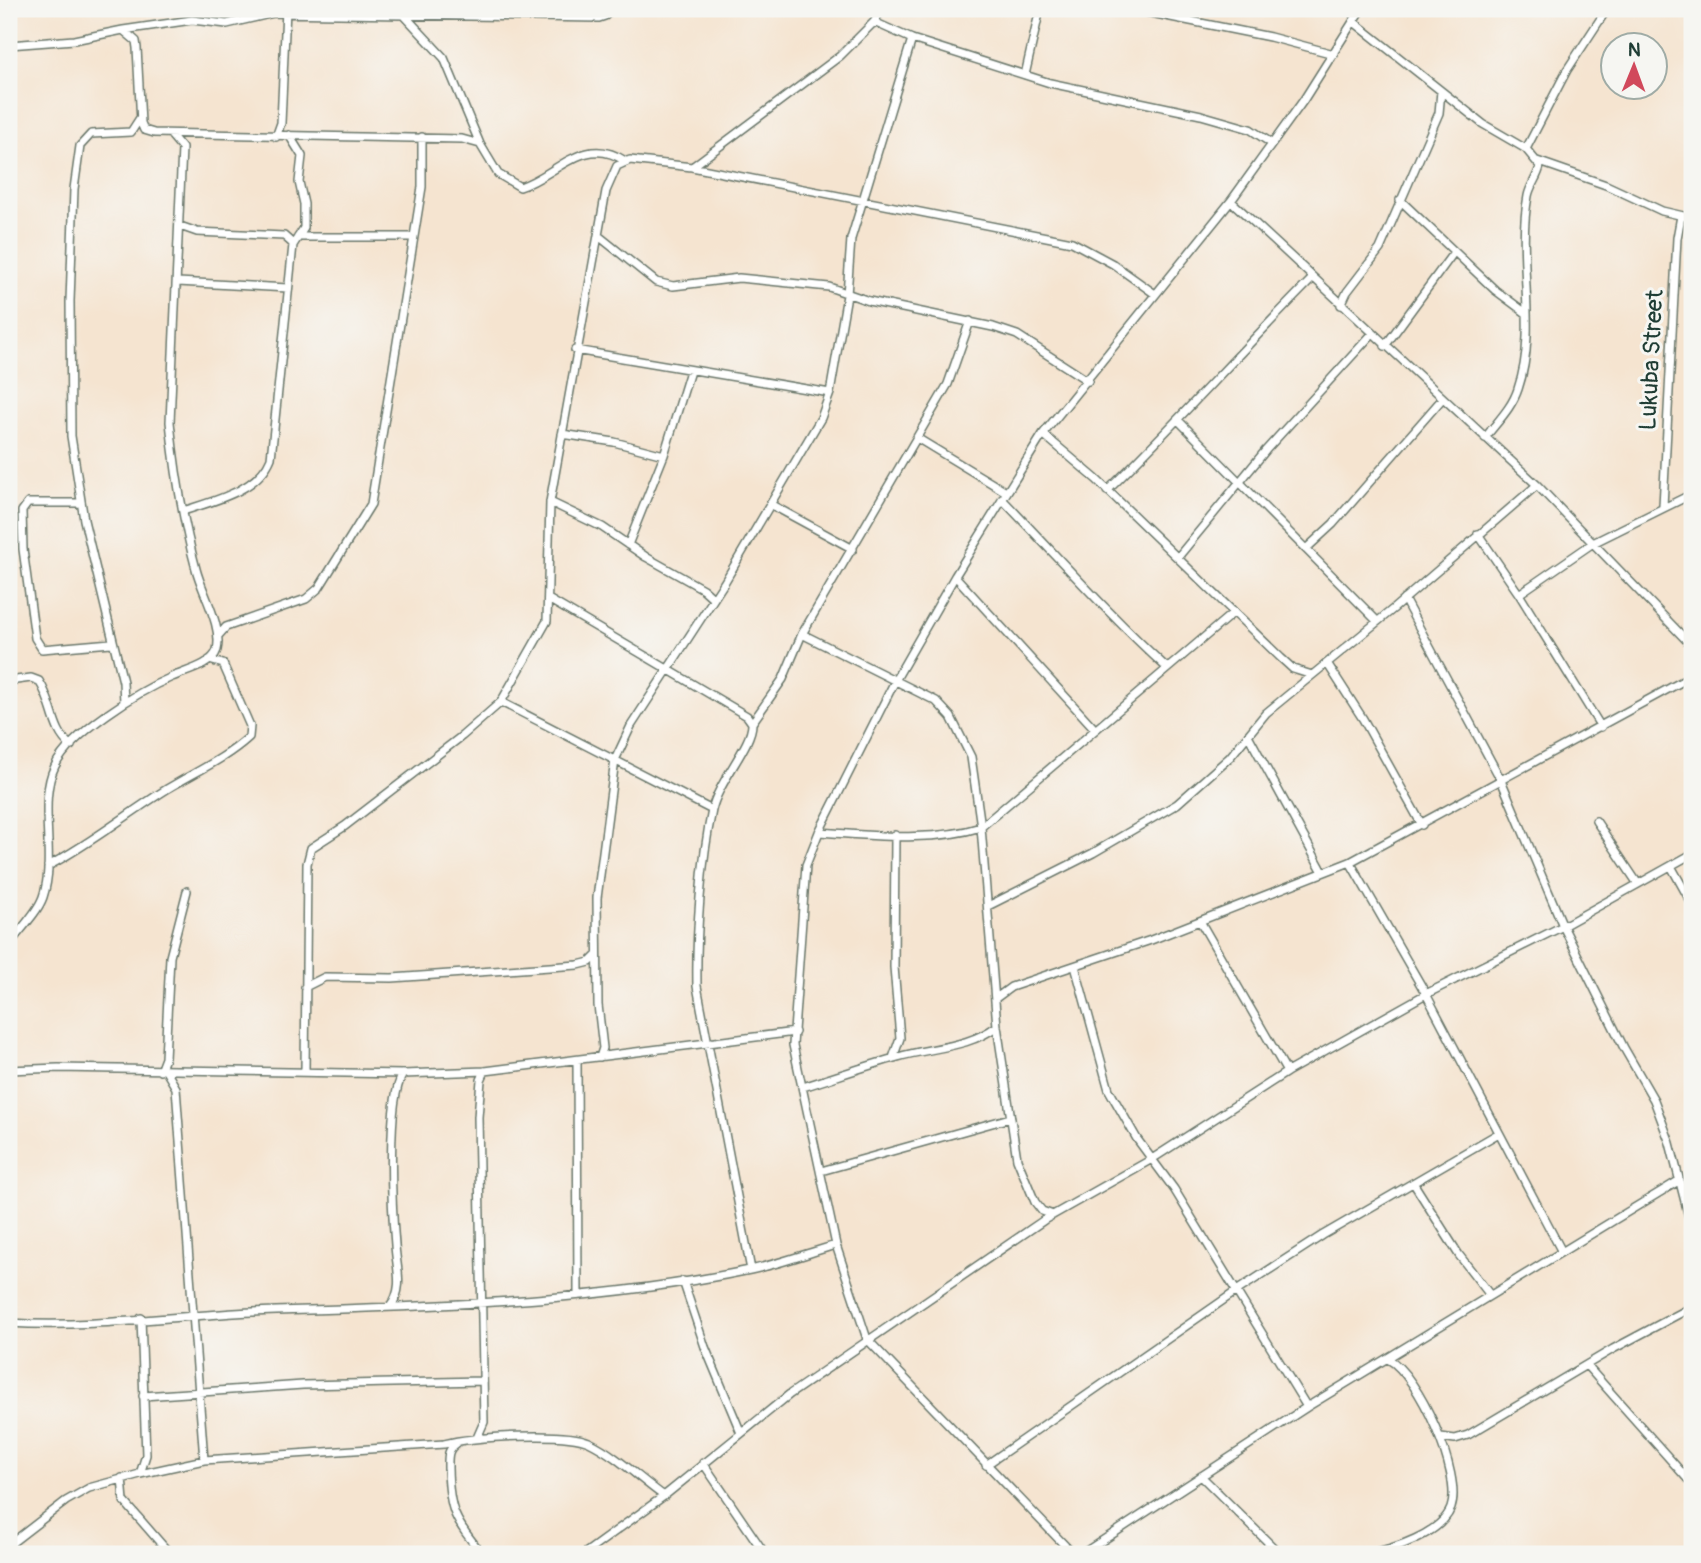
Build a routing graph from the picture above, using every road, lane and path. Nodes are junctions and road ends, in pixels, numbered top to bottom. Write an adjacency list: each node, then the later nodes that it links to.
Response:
1 (612, 9): 8 (street)
2 (882, 9): 9 (street)
3 (1040, 9): 15 (street)
4 (1131, 9): 14 (street)
5 (1361, 9): 10 (street)
6 (1607, 9): 26 (street)
7 (286, 11): 8 (street); 11 (street); 22 (street)
8 (404, 16): 25 (street)
9 (874, 22): 12 (street); 27 (street)
10 (1354, 22): 14 (street); 16 (street)
11 (123, 30): 13 (street); 17 (street)
12 (912, 39): 15 (street); 33 (street)
13 (9, 45)
14 (1334, 54): 21 (street)
15 (1025, 75): 20 (street)
16 (1441, 91): 26 (street); 32 (street)
17 (140, 118): 18 (street); 69 (street)
18 (171, 135): 22 (street); 37 (street)
19 (289, 135): 22 (street); 23 (street); 40 (street)
20 (1262, 135): 21 (street); 24 (street)
21 (1278, 135): 24 (street)
22 (276, 137)
23 (422, 137): 25 (street); 38 (street)
24 (1271, 143): 34 (street)
25 (480, 144): 28 (street)
26 (1527, 149): 29 (street)
27 (710, 154): 30 (street); 31 (street)
28 (625, 161): 30 (street); 39 (street)
29 (1537, 161): 35 (street); 48 (street)
30 (692, 167): 31 (street)
31 (708, 170): 33 (street)
32 (1401, 200): 41 (street); 47 (street)
33 (864, 201): 45 (street); 46 (street)
34 (1231, 201): 42 (street); 45 (street)
35 (1681, 216): 36 (street); 71 (street, Lukuba Street)
36 (1692, 218)
37 (180, 226): 40 (street); 43 (street)
38 (412, 237): 40 (street); 87 (street)
39 (600, 237): 46 (street); 52 (street)
40 (296, 240): 44 (street)
41 (1454, 252): 48 (street); 51 (street)
42 (1312, 278): 47 (street); 57 (street)
43 (178, 282): 44 (street); 72 (street)
44 (288, 288): 72 (street)
45 (1155, 294): 54 (street)
46 (847, 295): 49 (street); 55 (street)
47 (1341, 305): 50 (street)
48 (1526, 313): 61 (street)
49 (970, 321): 54 (street); 60 (street)
50 (1372, 334): 51 (street); 63 (street)
51 (1385, 346): 56 (street)
52 (576, 350): 53 (street); 58 (street)
53 (690, 371): 55 (street); 62 (street)
54 (1088, 381): 59 (street)
55 (830, 393): 70 (street)
56 (1441, 399): 61 (street); 76 (street)
57 (1180, 421): 63 (street); 65 (street)
58 (562, 434): 62 (street); 68 (street)
59 (1043, 434): 65 (street); 67 (street)
60 (917, 438): 67 (street); 77 (street)
61 (1485, 438): 64 (street)
62 (664, 455): 75 (street)
63 (1241, 482): 76 (street); 78 (street)
64 (1537, 485): 73 (street); 74 (street)
65 (1107, 491): 78 (street)
66 (1692, 494): 71 (street)
67 (1004, 496): 79 (street); 92 (street)
68 (550, 502): 75 (street); 83 (street)
69 (81, 503): 88 (street); 88 (street)
70 (770, 504): 77 (street); 81 (street)
71 (1663, 506): 74 (street)
72 (183, 511): 87 (street)
73 (1478, 534): 80 (street); 82 (street)
74 (1592, 543): 80 (street); 89 (street)
75 (628, 545): 81 (street)
76 (1308, 547): 85 (street)
77 (853, 549): 86 (street)
78 (1178, 557): 84 (street)
79 (955, 576): 96 (street); 102 (street)
80 (1519, 594): 101 (street)
81 (713, 598): 93 (street)
82 (1404, 599): 85 (street); 106 (street)
83 (550, 600): 93 (street); 99 (street)
84 (1234, 612): 92 (street); 94 (street)
85 (1377, 621): 91 (street)
86 (802, 634): 96 (street); 100 (street)
87 (218, 636): 90 (street)
88 (111, 643): 98 (street)
89 (1692, 646)
90 (209, 660): 98 (street); 115 (street)
91 (1327, 663): 94 (street); 109 (street)
92 (1166, 667): 102 (street)
93 (669, 670): 100 (street); 105 (street)
94 (1312, 675): 103 (street)
95 (1692, 676): 101 (street)
96 (896, 679): 110 (street); 111 (street)
97 (9, 681): 104 (street)
98 (124, 702): 104 (street)
99 (501, 702): 105 (street); 127 (street)
100 (752, 723): 107 (street)
101 (1601, 727): 106 (street)
102 (1094, 729): 110 (street)
103 (1248, 736): 117 (street); 121 (street)
104 (71, 746): 115 (street)
105 (615, 760): 107 (street); 125 (street)
106 (1502, 780): 109 (street); 123 (street)
107 (712, 810): 132 (street)
108 (1596, 821): 118 (street)
109 (1422, 825): 114 (street)
110 (981, 827): 112 (street); 121 (street)
111 (819, 832): 112 (street); 131 (street)
112 (895, 835): 134 (street)
113 (1692, 854): 116 (street)
114 (1350, 862): 117 (street); 128 (street)
115 (48, 866): 124 (street)
116 (1671, 866): 118 (street); 120 (street)
117 (1323, 872): 122 (street)
118 (1638, 884): 123 (street)
119 (187, 891): 137 (street)
120 (1692, 904)
121 (988, 906): 129 (street)
122 (1200, 921): 126 (street); 140 (street)
123 (1563, 926): 128 (street); 147 (street)
124 (9, 945)
125 (597, 955): 127 (street); 133 (street)
126 (1074, 966): 129 (street); 145 (street)
127 (305, 987): 139 (street)
128 (1426, 994): 140 (street); 144 (street)
129 (996, 998): 130 (street)
130 (997, 1026): 134 (street); 143 (street)
131 (795, 1032): 132 (street); 142 (street)
132 (707, 1042): 133 (street); 153 (street)
133 (600, 1057): 135 (street)
134 (893, 1058): 142 (street)
135 (577, 1060): 138 (street); 156 (street)
136 (9, 1070): 137 (street)
137 (163, 1071): 139 (street); 161 (street)
138 (485, 1071): 141 (street); 158 (street)
139 (305, 1072): 141 (street)
140 (1287, 1072): 145 (street)
141 (403, 1074): 159 (street)
142 (803, 1087): 146 (street)
143 (1010, 1118): 146 (street); 149 (street)
144 (1499, 1133): 148 (street); 152 (street)
145 (1152, 1159): 149 (street); 155 (street)
146 (821, 1171): 151 (street)
147 (1680, 1181): 150 (street); 152 (street)
148 (1415, 1184): 155 (street); 157 (street)
149 (1053, 1215): 164 (street)
150 (1692, 1229)
151 (836, 1245): 153 (street); 164 (street)
152 (1561, 1250): 157 (street)
153 (751, 1270): 154 (street)
154 (683, 1281): 156 (street); 171 (street)
155 (1238, 1290): 170 (street); 177 (street)
156 (578, 1295): 158 (street)
157 (1490, 1295): 165 (street)
158 (481, 1303): 159 (street); 167 (street)
159 (390, 1307): 161 (street)
160 (1692, 1307): 166 (street)
161 (196, 1315): 162 (street); 168 (street)
162 (141, 1318): 163 (street); 169 (street)
163 (9, 1323)
164 (867, 1339): 171 (street); 177 (street)
165 (1388, 1359): 170 (street); 172 (street)
166 (1587, 1366): 172 (street); 181 (street)
167 (482, 1381): 168 (street); 173 (street)
168 (200, 1390): 169 (street); 175 (street)
169 (143, 1396): 178 (street)
170 (1307, 1407): 179 (street)
171 (741, 1433): 176 (street)
172 (1441, 1437): 191 (street)
173 (477, 1438): 174 (street); 182 (street)
174 (462, 1440): 175 (street); 185 (street)
175 (204, 1460): 178 (street)
176 (703, 1463): 182 (street); 187 (street)
177 (986, 1465): 188 (street)
178 (140, 1474): 180 (street)
179 (1201, 1476): 189 (street); 190 (street)
180 (122, 1478): 183 (street); 184 (street)
181 (1692, 1483)
182 (664, 1496): 186 (street)
183 (9, 1545)
184 (170, 1554)
185 (482, 1554)
186 (584, 1554)
187 (765, 1554)
188 (1073, 1554)
189 (1082, 1554)
190 (1280, 1554)
191 (1368, 1554)

